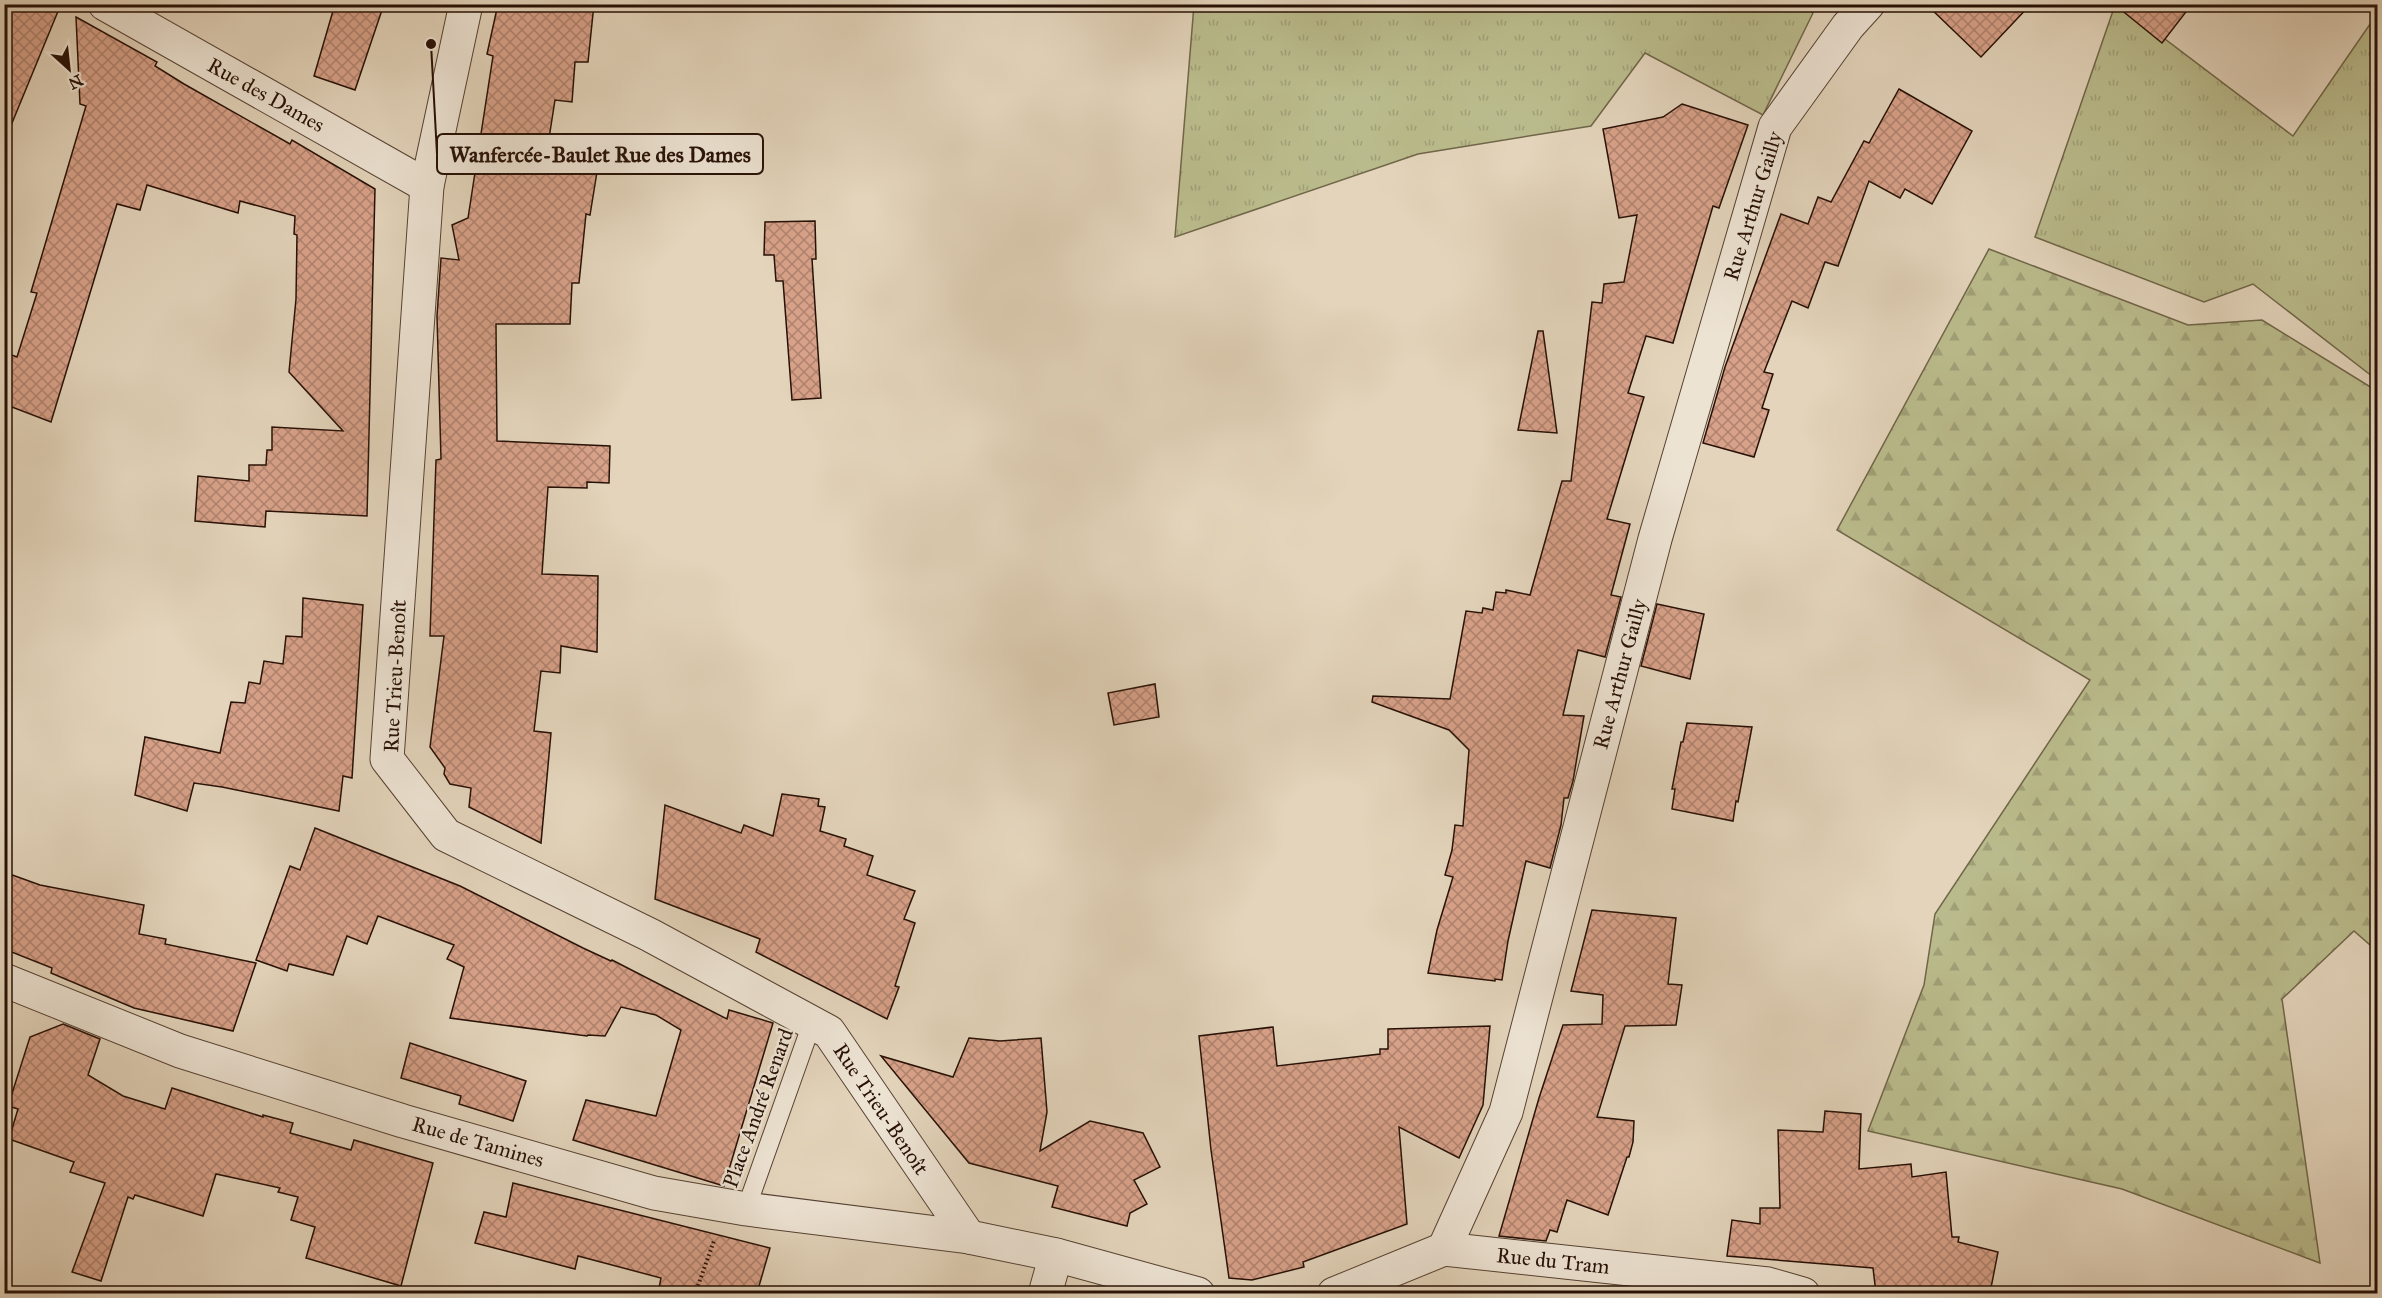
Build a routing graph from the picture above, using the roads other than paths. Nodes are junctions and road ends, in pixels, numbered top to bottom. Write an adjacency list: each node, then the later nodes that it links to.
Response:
1 (105, 4): 4 (street, Rue des Dames)
2 (466, 4): 4 (street, Rue Trieu-Benoît)
3 (1868, 4): 9 (street, Rue Arthur Gailly)
4 (427, 186): 6 (street, Rue Trieu-Benoît)
5 (4, 980): 7 (street, Rue de Tamines)
6 (812, 1023): 7 (lane, Place André Renard); 8 (street, Rue Trieu-Benoît)
7 (736, 1207): 8 (street, Rue de Tamines)
8 (969, 1237): 10 (street)
9 (1444, 1249): 13 (street); 14 (street, Rue du Tram)
10 (1056, 1255): 11 (street); 12 (street)
11 (1045, 1293)
12 (1198, 1293)
13 (1334, 1293)
14 (1803, 1293)

